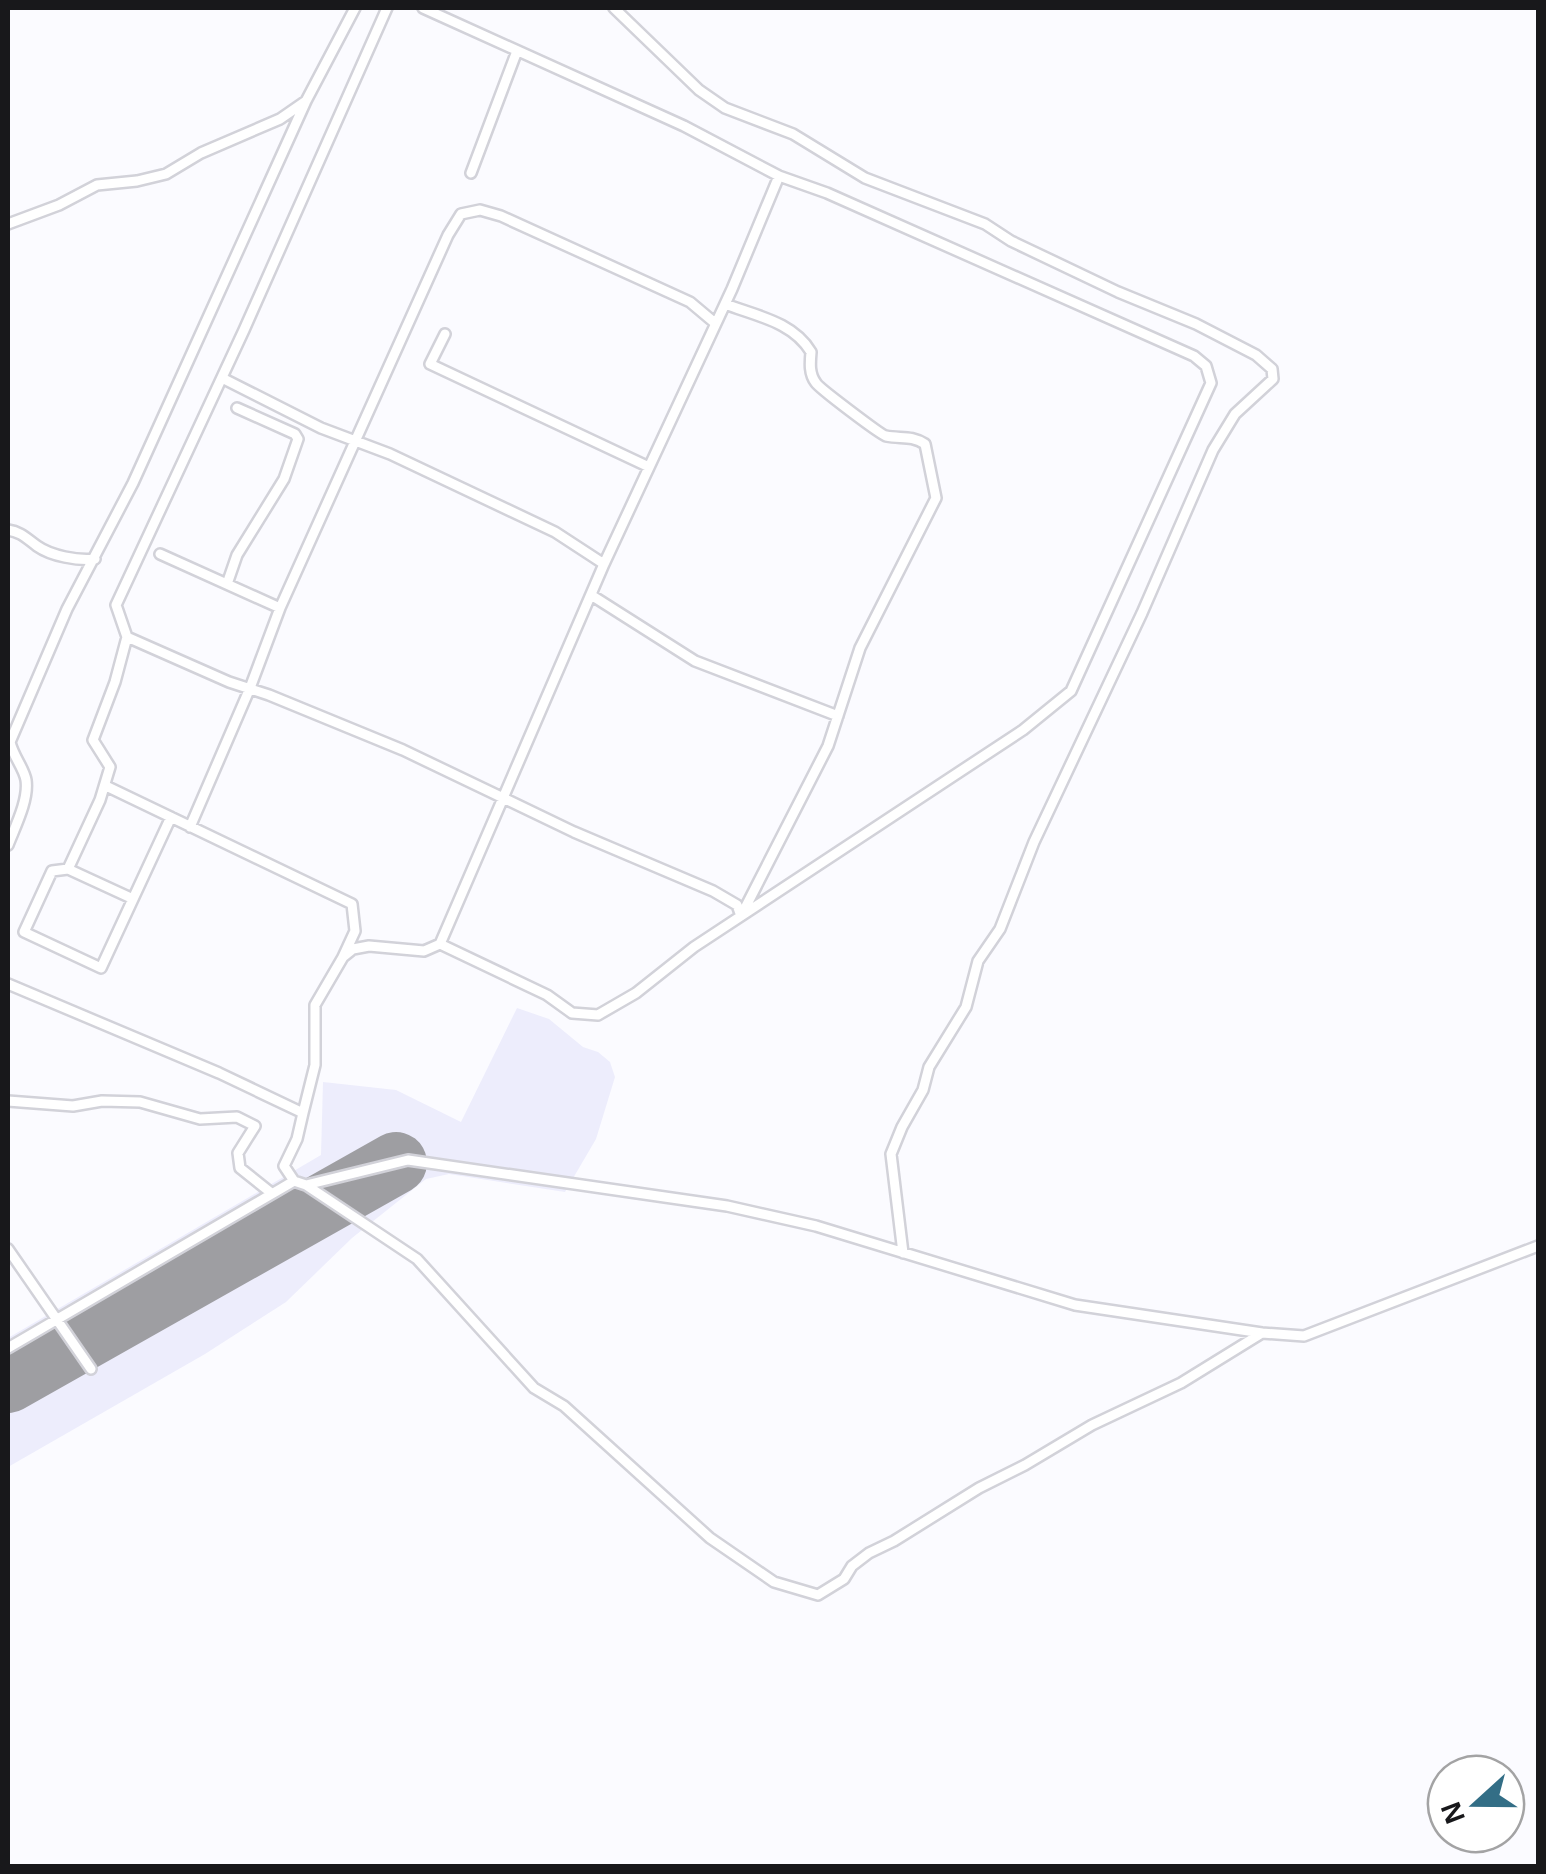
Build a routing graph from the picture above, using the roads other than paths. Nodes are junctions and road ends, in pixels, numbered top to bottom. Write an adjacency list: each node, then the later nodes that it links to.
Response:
1 (356, 8): 6 (street)
2 (387, 8): 13 (street)
3 (423, 8): 5 (street)
4 (614, 8): 46 (street)
5 (518, 51): 7 (street); 8 (street)
6 (306, 101): 9 (street); 19 (street)
7 (472, 173)
8 (779, 176): 10 (street); 35 (street)
9 (8, 224)
10 (725, 304): 11 (street); 26 (street)
11 (715, 324): 15 (street); 16 (street)
12 (445, 334): 16 (street)
13 (222, 378): 15 (street); 24 (street)
14 (236, 408): 21 (street)
15 (357, 442): 20 (street); 23 (street)
16 (649, 467): 20 (street)
17 (8, 530): 19 (street)
18 (160, 554): 21 (street)
19 (95, 559): 27 (street)
20 (604, 564): 22 (street)
21 (227, 584): 23 (street)
22 (591, 596): 26 (street); 29 (street)
23 (280, 608): 25 (street)
24 (127, 637): 25 (street); 28 (street)
25 (250, 688): 29 (street); 31 (street)
26 (838, 716): 35 (street)
27 (10, 751): 32 (street)
28 (106, 786): 30 (street); 33 (street)
29 (501, 798): 35 (street); 36 (street)
30 (170, 818): 31 (street); 34 (street)
31 (190, 826): 37 (street)
32 (8, 846)
33 (68, 869): 34 (street); 34 (street)
34 (131, 898)
35 (741, 916): 36 (street)
36 (440, 944): 37 (street)
37 (343, 957): 40 (street)
38 (8, 984): 40 (street)
39 (8, 1102): 43 (street)
40 (303, 1113): 41 (street)
41 (294, 1181): 42 (street); 43 (street)
42 (306, 1185): 46 (street); 48 (street)
43 (270, 1192): 47 (street)
44 (1538, 1246): 48 (street)
45 (8, 1249): 47 (street)
46 (902, 1253): 48 (street)
47 (58, 1320): 49 (street); 50 (street)
48 (1262, 1334)
49 (8, 1348)
50 (91, 1370)

